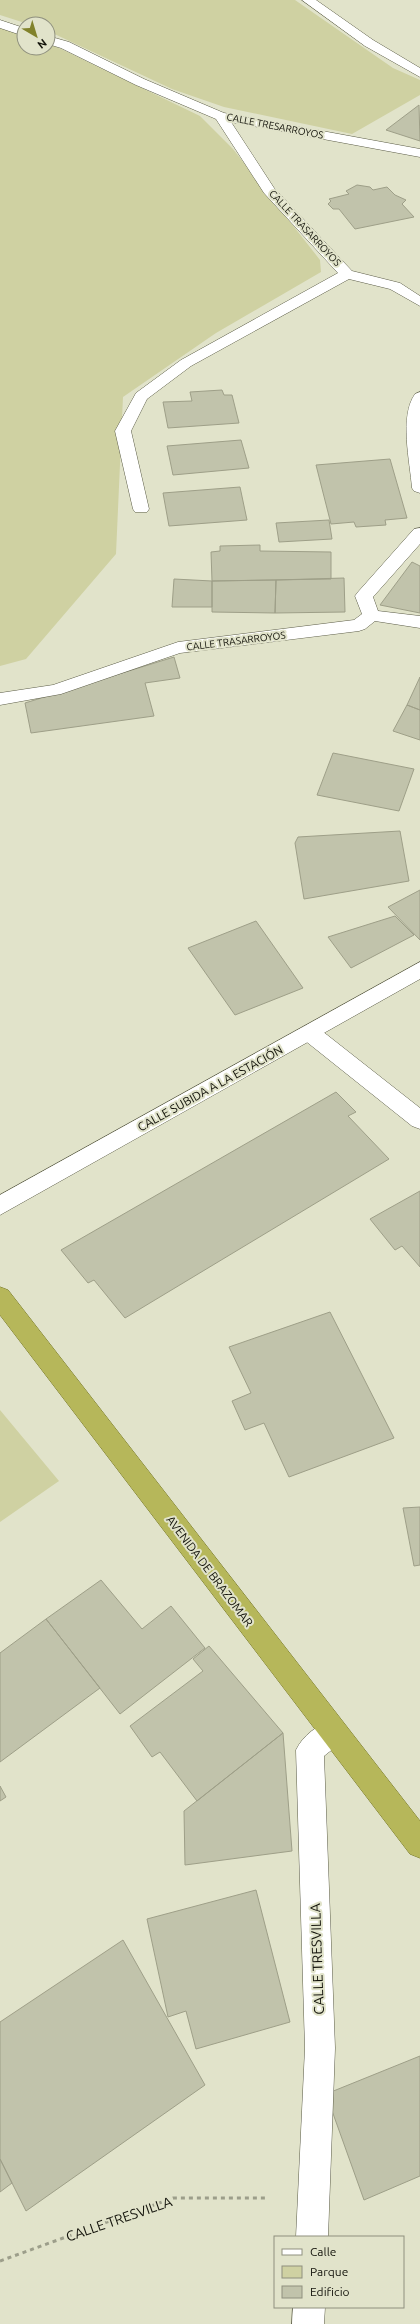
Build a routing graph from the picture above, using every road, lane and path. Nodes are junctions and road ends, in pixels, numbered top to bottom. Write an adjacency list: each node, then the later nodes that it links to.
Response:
1 (308, 0): 5 (street)
2 (0, 24): 3 (street)
3 (16, 29)
4 (56, 42): 6 (street, CALLE TRESARROYOS)
5 (420, 73)
6 (221, 116): 7 (street, CALLE TRESARROYOS); 8 (street, CALLE TRASARROYOS)
7 (420, 153)
8 (348, 274): 9 (street, CALLE TRASARROYOS); 12 (street)
9 (420, 302)
10 (420, 397): 11 (street)
11 (420, 488)
12 (141, 509)
13 (420, 533): 14 (street)
14 (371, 615): 15 (street); 16 (street, CALLE TRASARROYOS)
15 (420, 622)
16 (0, 699)
17 (420, 970): 18 (street, CALLE SUBIDA A LA ESTACIÓN)
18 (310, 1033): 19 (street); 20 (street, CALLE SUBIDA A LA ESTACIÓN)
19 (420, 1120)
20 (0, 1206)
21 (0, 1297): 22 (highway, AVENIDA DE BRAZOMAR)
22 (333, 1732): 23 (highway, AVENIDA DE BRAZOMAR); 24 (street, CALLE TRESVILLA)
23 (420, 1844)
24 (314, 2198): 25 (street, CALLE TRESVILLA); 26 (path, CALLE TRESVILLA)
25 (312, 2236)
26 (0, 2261)
27 (309, 2308): 28 (street)
28 (308, 2324)

